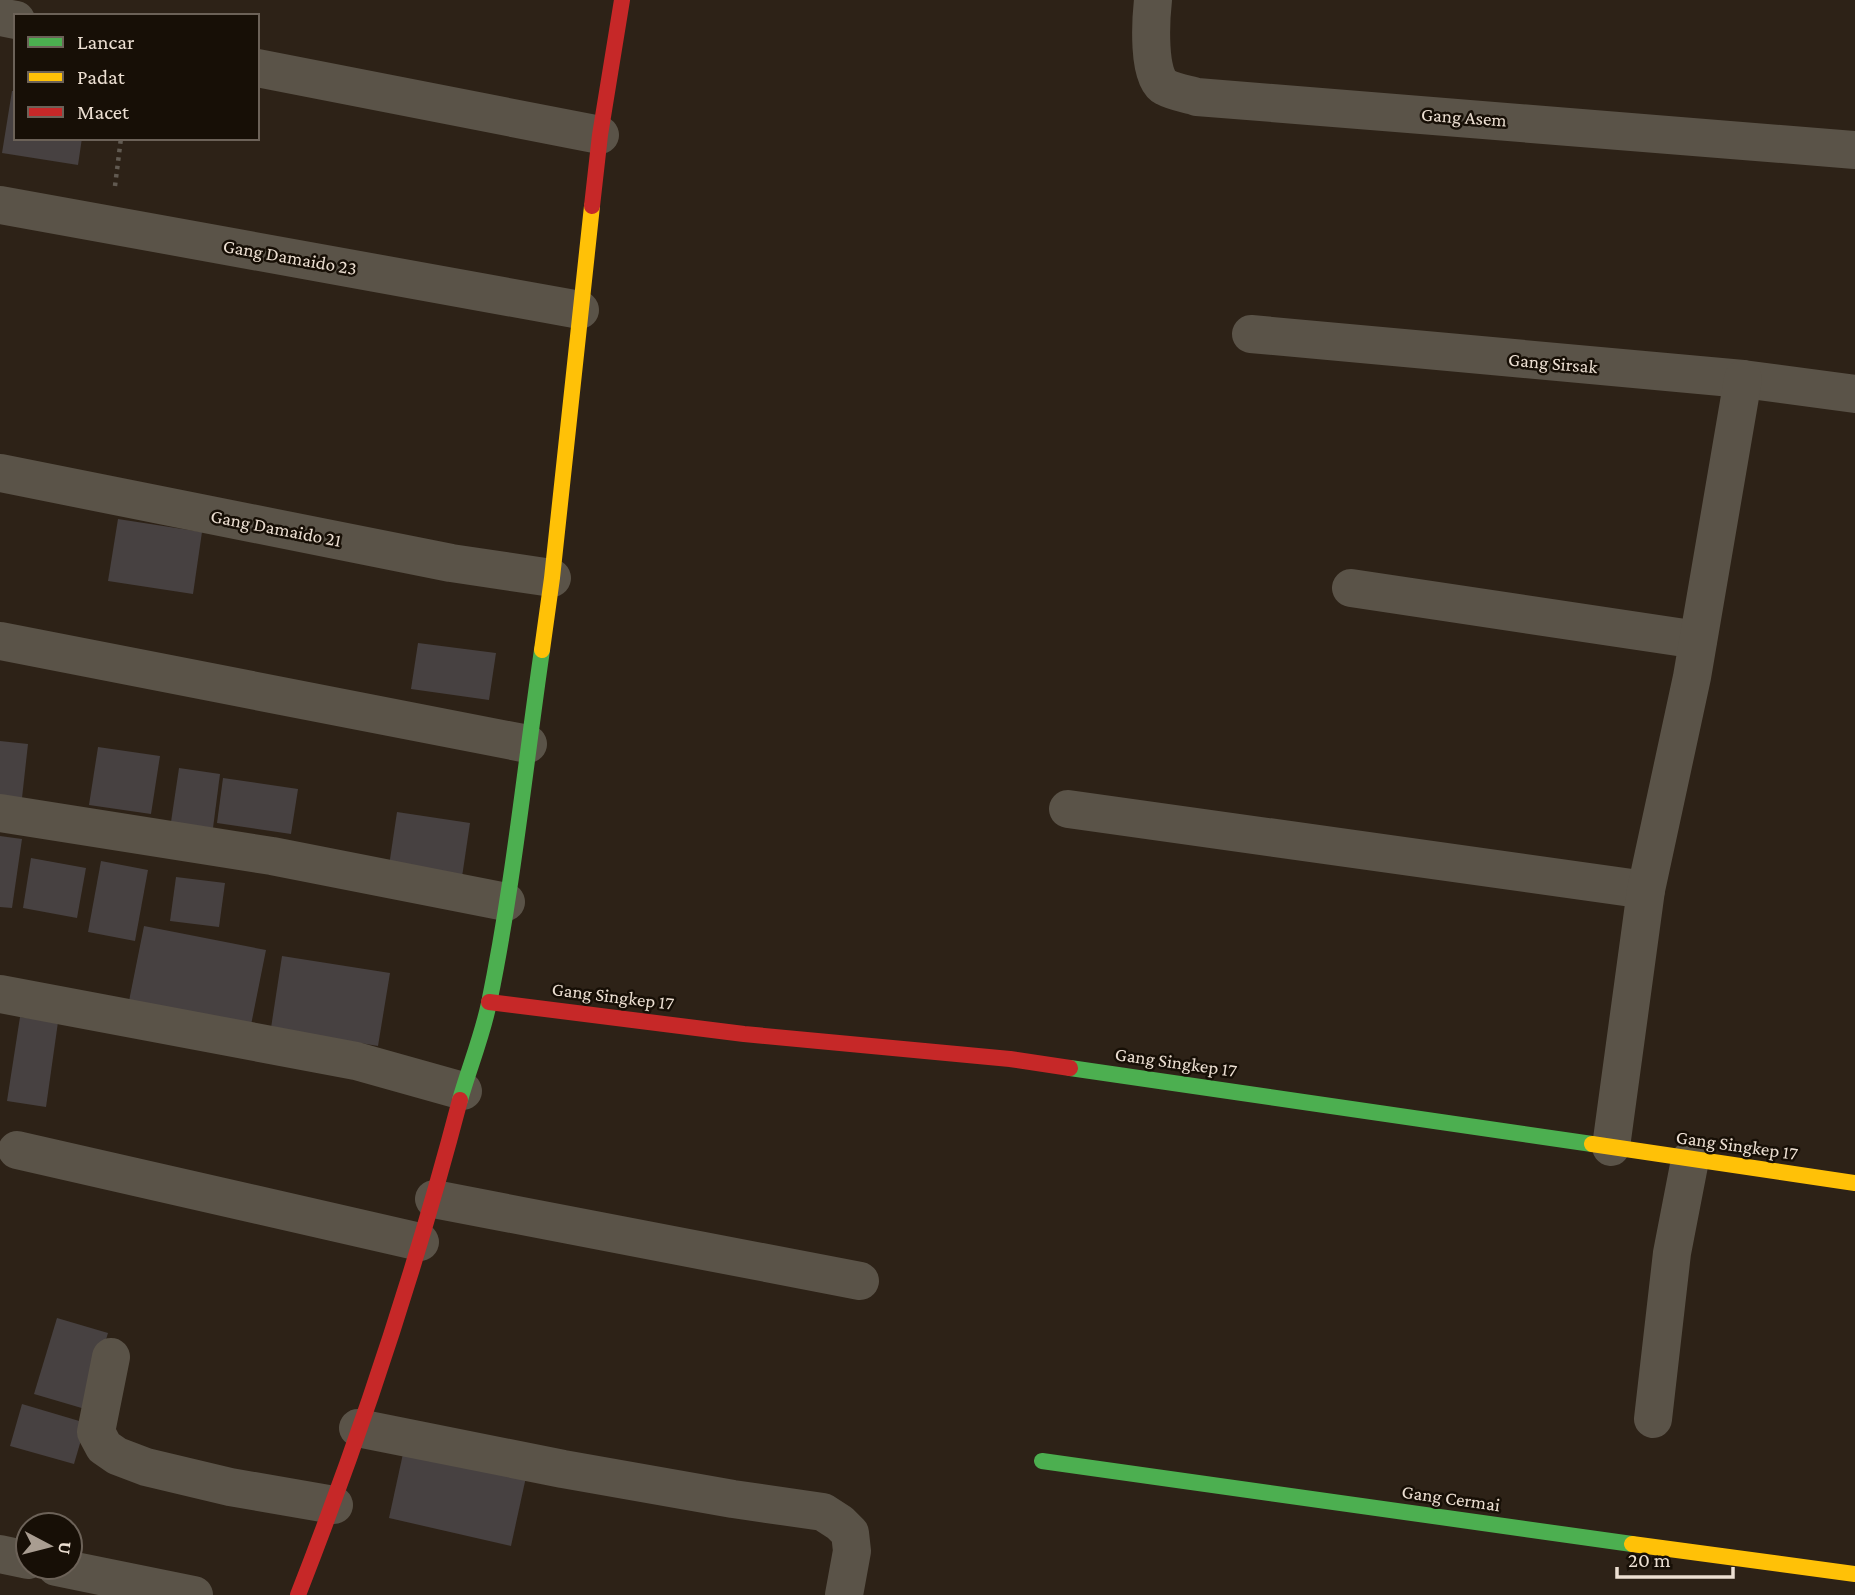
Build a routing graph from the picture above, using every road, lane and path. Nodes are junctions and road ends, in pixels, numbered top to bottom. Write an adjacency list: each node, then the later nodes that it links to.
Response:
1 (622, 0): 4 (street)
2 (1153, 0): 6 (street, Gang Asem)
3 (259, 68): 4 (street)
4 (600, 135): 9 (street)
5 (121, 140): 8 (path)
6 (1855, 149)
7 (0, 205): 8 (street, Gang Damaido 23)
8 (110, 225): 9 (street, Gang Damaido 23)
9 (580, 310): 14 (street)
10 (1251, 334): 11 (street, Gang Sirsak)
11 (1743, 379): 12 (street, Gang Sirsak); 16 (street)
12 (1855, 394)
13 (0, 473): 14 (street, Gang Damaido 21)
14 (552, 578): 18 (street)
15 (1351, 588): 16 (street)
16 (1698, 640): 21 (street)
17 (0, 641): 18 (street)
18 (528, 744): 22 (street)
19 (1068, 809): 21 (street)
20 (0, 813): 22 (street)
21 (1646, 890): 26 (street)
22 (506, 902): 24 (street)
23 (0, 994): 25 (street)
24 (489, 1002): 25 (street); 26 (street, Gang Singkep 17)
25 (463, 1091): 30 (street)
26 (1611, 1146): 28 (street, Gang Singkep 17)
27 (17, 1150): 31 (street)
28 (1690, 1160): 29 (street, Gang Singkep 17); 34 (street)
29 (1855, 1183)
30 (434, 1199): 31 (street); 32 (street)
31 (420, 1242): 35 (street)
32 (860, 1282)
33 (110, 1357): 37 (street)
34 (1653, 1419)
35 (358, 1428): 37 (street); 42 (street)
36 (1042, 1461): 38 (street, Gang Cermai)
37 (334, 1505): 41 (street)
38 (1854, 1567)
39 (84, 1573): 40 (street)
40 (194, 1595)
41 (298, 1595)
42 (844, 1595)

